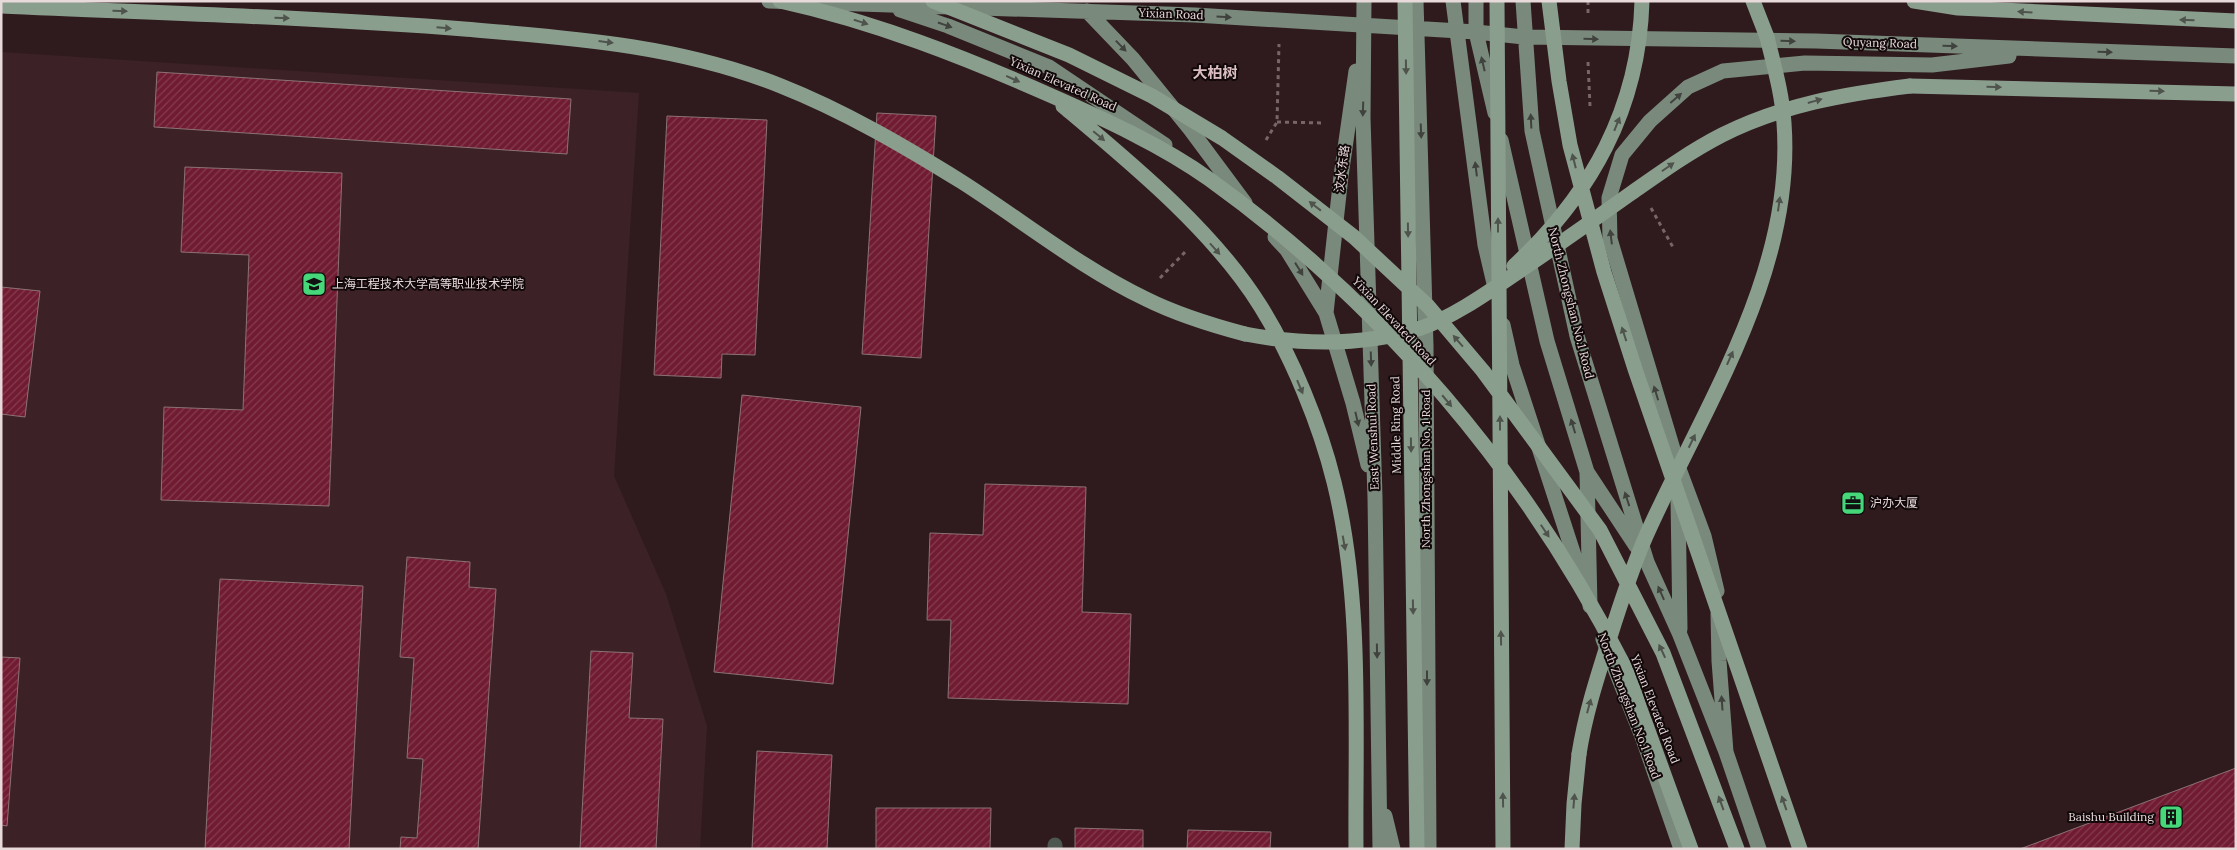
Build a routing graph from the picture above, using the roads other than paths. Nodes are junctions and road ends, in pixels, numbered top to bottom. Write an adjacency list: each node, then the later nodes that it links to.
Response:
1 (769, 1): 15 (main road, Yixian Road)
2 (780, 1): 26 (highway, Yixian Elevated Road, one-way to 26, bridge)
3 (933, 1): 48 (highway, one-way to 3, bridge)
4 (1364, 1): 19 (main road)
5 (1405, 1): 42 (highway, Middle Ring Road, one-way to 42, bridge)
6 (1416, 1): 20 (main road, North Zhongshan No. 1 Road)
7 (1453, 1): 21 (main road)
8 (1476, 1): 22 (main road, North Zhongshan No.1 Road)
9 (1497, 1): 44 (highway, one-way to 9, bridge)
10 (1523, 1): 23 (main road, North Zhongshan No.1 Road)
11 (1549, 1): 50 (highway, one-way to 11, bridge)
12 (1642, 1): 29 (highway, one-way to 12, bridge)
13 (1753, 1): 45 (highway, one-way to 13, bridge)
14 (1914, 1): 18 (highway, one-way to 14)
15 (882, 5): 17 (main road, Yixian Road); 28 (main road, one-way to 28)
16 (1, 6): 29 (highway, one-way to 29, bridge)
17 (1088, 11): 19 (main road, Yixian Road, one-way to 19); 28 (main road, one-way to 28)
18 (2236, 21)
19 (1363, 25): 20 (main road, Yixian Road); 30 (main road, 汶水东路); 33 (main road, East Wenshui Road, one-way to 33)
20 (1416, 30): 21 (main road, Yixian Road); 43 (main road, North Zhongshan No. 1 Road, one-way to 43)
21 (1456, 31): 22 (main road, Quyang Road); 35 (main road, one-way to 21)
22 (1476, 32): 23 (main road, Quyang Road); 32 (main road, North Zhongshan No.1 Road, one-way to 22)
23 (1524, 37): 24 (main road, Quyang Road, one-way to 24); 34 (main road, North Zhongshan No.1 Road, one-way to 23)
24 (2056, 50): 25 (main road, Quyang Road, one-way to 25); 31 (main road, one-way to 24)
25 (2236, 56)
26 (1048, 94): 39 (highway, one-way to 39, bridge); 47 (highway, Yixian Elevated Road, one-way to 47, bridge)
27 (2236, 94): 29 (highway, one-way to 27, bridge)
28 (1236, 192): 30 (main road, one-way to 30)
29 (1480, 298)
30 (1326, 313): 33 (main road, one-way to 33)
31 (1678, 466): 36 (main road); 37 (main road, one-way to 31)
32 (1587, 472): 34 (main road, North Zhongshan No.1 Road); 35 (main road, North Zhongshan No.1 Road)
33 (1375, 497): 38 (main road, East Wenshui Road, one-way to 38)
34 (1647, 562): 36 (main road, North Zhongshan No.1 Road, one-way to 34)
35 (1590, 605): 46 (main road, North Zhongshan No.1 Road)
36 (1680, 635): 37 (main road, North Zhongshan No.1 Road)
37 (1726, 752): 49 (main road, North Zhongshan No.1 Road)
38 (1379, 790): 40 (main road, East Wenshui Road); 41 (main road)
39 (1356, 849)
40 (1380, 849)
41 (1393, 849)
42 (1416, 849)
43 (1430, 849)
44 (1503, 849)
45 (1572, 849)
46 (1681, 849)
47 (1691, 849)
48 (1737, 849)
49 (1759, 849)
50 (1800, 849)

